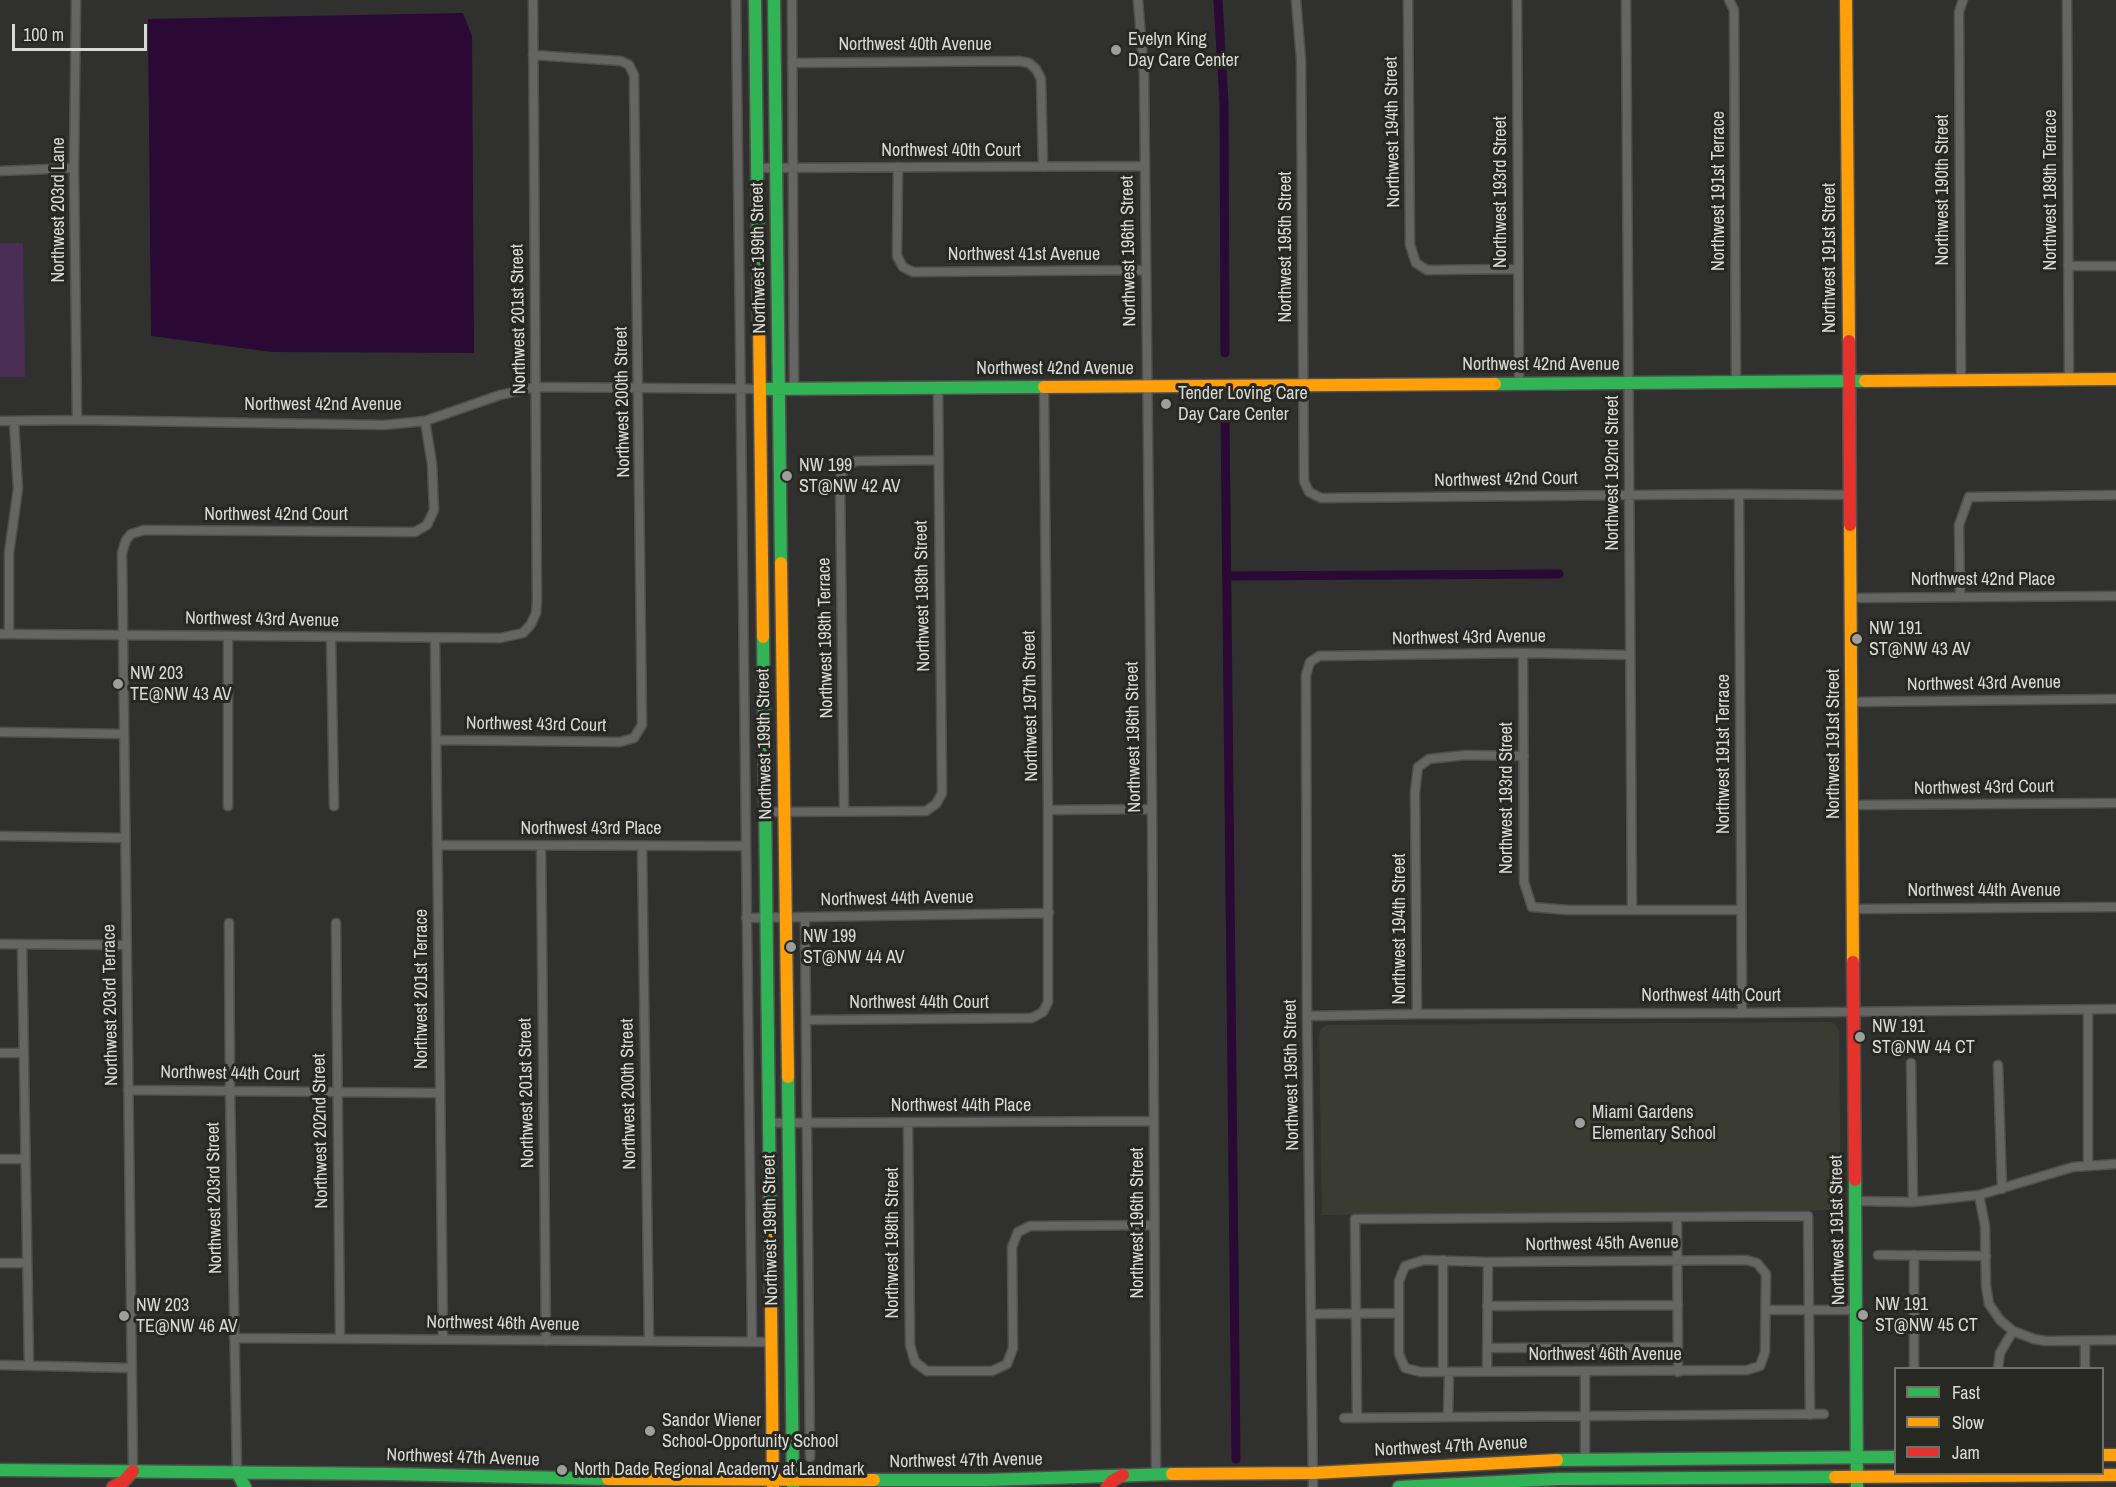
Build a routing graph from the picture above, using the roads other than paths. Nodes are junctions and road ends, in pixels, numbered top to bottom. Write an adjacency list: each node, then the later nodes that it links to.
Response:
1 (76, 0): 21 (street, Northwest 203rd Lane)
2 (533, 0): 16 (street, Northwest 201st Street)
3 (736, 0): 43 (street)
4 (755, 0): 22 (main road, Northwest 199th Street)
5 (774, 0): 23 (main road, Northwest 199th Street)
6 (792, 0): 17 (street)
7 (1138, 0): 19 (street, Northwest 196th Street)
8 (1296, 0): 37 (street, Northwest 195th Street)
9 (1408, 0): 28 (street, Northwest 194th Street)
10 (1517, 0): 28 (street, Northwest 193rd Street)
11 (1626, 0): 36 (street, Northwest 192nd Street)
12 (1729, 0): 34 (street, Northwest 191st Terrace)
13 (1846, 0): 33 (main road, Northwest 191st Street)
14 (1963, 0): 32 (street, Northwest 190th Street)
15 (2067, 0): 26 (street, Northwest 189th Terrace)
16 (533, 55): 38 (street, Northwest 201st Street); 39 (street, Northwest 200th Street)
17 (792, 63): 18 (street, Northwest 40th Avenue); 24 (street)
18 (1043, 166): 19 (street, Northwest 40th Court); 20 (street, Northwest 40th Court)
19 (1145, 166): 29 (street, Northwest 196th Street)
20 (898, 167): 24 (street, Northwest 40th Court); 29 (street, Northwest 41st Avenue)
21 (74, 168): 25 (street); 47 (street, Northwest 203rd Lane)
22 (757, 168): 23 (street, Northwest 40th Court); 44 (main road, Northwest 199th Street)
23 (777, 168): 24 (street, Northwest 40th Court); 45 (main road, Northwest 199th Street)
24 (794, 168): 46 (street)
25 (0, 171)
26 (2068, 266): 27 (street); 30 (street, Northwest 189th Terrace)
27 (2116, 266)
28 (1518, 269): 35 (street, Northwest 193rd Street)
29 (1145, 270): 42 (street, Northwest 196th Street)
30 (2069, 379): 31 (main road, Northwest 42nd Avenue); 32 (main road, Northwest 42nd Avenue)
31 (2116, 379)
32 (1961, 380): 33 (main road, Northwest 42nd Avenue)
33 (1849, 381): 34 (main road, Northwest 42nd Avenue); 55 (main road, Northwest 191st Street)
34 (1736, 382): 36 (main road, Northwest 42nd Avenue)
35 (1519, 383): 36 (main road, Northwest 42nd Avenue); 37 (main road, Northwest 42nd Avenue)
36 (1628, 383): 54 (street, Northwest 192nd Street)
37 (1303, 384): 42 (main road, Northwest 42nd Avenue); 52 (street, Northwest 195th Street)
38 (536, 387): 39 (street, Northwest 42nd Avenue); 49 (street, Northwest 42nd Avenue); 61 (street, Northwest 201st Street)
39 (639, 387): 43 (street, Northwest 42nd Avenue); 74 (street, Northwest 200th Street)
40 (938, 387): 41 (main road, Northwest 42nd Avenue); 46 (main road, Northwest 42nd Avenue); 51 (street, Northwest 198th Street)
41 (1044, 387): 42 (main road, Northwest 42nd Avenue); 82 (street, Northwest 197th Street)
42 (1147, 387): 81 (street, Northwest 196th Street)
43 (740, 389): 44 (street, Northwest 42nd Avenue); 91 (street)
44 (760, 389): 45 (main road, Northwest 42nd Avenue); 83 (main road, Northwest 199th Street)
45 (779, 389): 46 (main road, Northwest 42nd Avenue); 84 (main road, Northwest 199th Street)
46 (794, 390)
47 (77, 420): 49 (street, Northwest 42nd Avenue); 50 (street, Northwest 42nd Avenue)
48 (0, 421): 50 (street, Northwest 42nd Avenue)
49 (425, 421): 57 (street, Northwest 42nd Court)
50 (14, 422): 62 (street)
51 (938, 460): 85 (street, Northwest 198th Street); 85 (street, Northwest 198th Terrace)
52 (1309, 492): 54 (street, Northwest 42nd Court)
53 (1739, 494): 54 (street, Northwest 42nd Court); 55 (street, Northwest 42nd Court); 95 (street, Northwest 191st Terrace)
54 (1630, 495): 68 (street, Northwest 192nd Street)
55 (1850, 495): 60 (main road, Northwest 191st Street)
56 (2116, 495): 59 (street)
57 (126, 540): 63 (street, Northwest 203rd Terrace)
58 (2116, 596): 59 (street, Northwest 42nd Place)
59 (1960, 597): 60 (street, Northwest 42nd Place)
60 (1851, 598): 71 (main road, Northwest 191st Street)
61 (523, 633): 66 (street, Northwest 43rd Avenue)
62 (5, 634): 63 (street, Northwest 43rd Avenue)
63 (123, 635): 64 (street, Northwest 43rd Avenue); 73 (street, Northwest 203rd Terrace)
64 (228, 636): 65 (street, Northwest 43rd Avenue); 79 (street)
65 (332, 637): 66 (street, Northwest 43rd Avenue); 80 (street)
66 (435, 638): 75 (street, Northwest 201st Terrace)
67 (1522, 653): 68 (street, Northwest 43rd Avenue); 69 (street, Northwest 43rd Avenue); 76 (street, Northwest 193rd Street)
68 (1629, 655): 93 (street, Northwest 192nd Street)
69 (1310, 662): 111 (street, Northwest 195th Street)
70 (2116, 699): 71 (street, Northwest 43rd Avenue)
71 (1852, 702): 78 (main road, Northwest 191st Street)
72 (0, 732): 73 (street)
73 (124, 734): 87 (street, Northwest 203rd Terrace)
74 (634, 738): 75 (street, Northwest 43rd Court)
75 (436, 740): 88 (street, Northwest 201st Terrace)
76 (1524, 756): 93 (street, Northwest 193rd Street); 110 (street, Northwest 194th Street)
77 (2116, 803): 78 (street, Northwest 43rd Court)
78 (1852, 805): 94 (main road, Northwest 191st Street)
79 (228, 806)
80 (334, 806)
81 (1152, 809): 82 (street); 122 (street, Northwest 196th Street)
82 (1048, 810): 96 (street, Northwest 197th Street)
83 (765, 812): 84 (street); 99 (main road, Northwest 199th Street)
84 (783, 812): 85 (street); 100 (main road, Northwest 199th Street)
85 (844, 812)
86 (0, 836): 87 (street)
87 (125, 838): 105 (street, Northwest 203rd Terrace)
88 (437, 845): 89 (street, Northwest 43rd Place); 121 (street, Northwest 201st Terrace)
89 (541, 846): 90 (street, Northwest 43rd Place); 158 (street, Northwest 201st Street)
90 (642, 846): 91 (street, Northwest 43rd Place); 159 (street, Northwest 200th Street)
91 (745, 846): 98 (street)
92 (2116, 907): 94 (street, Northwest 44th Avenue)
93 (1632, 909): 95 (street)
94 (1853, 909): 108 (main road, Northwest 191st Street)
95 (1741, 910): 109 (street, Northwest 191st Terrace)
96 (1049, 913): 97 (street, Northwest 44th Avenue); 112 (street, Northwest 197th Street)
97 (806, 917): 100 (street, Northwest 44th Avenue); 113 (street)
98 (746, 918): 99 (street, Northwest 44th Avenue); 161 (street)
99 (766, 918): 100 (street, Northwest 44th Avenue); 123 (main road, Northwest 199th Street)
100 (785, 918): 124 (main road, Northwest 199th Street)
101 (229, 923): 119 (street, Northwest 203rd Street)
102 (336, 923): 120 (street, Northwest 202nd Street)
103 (0, 944): 104 (street)
104 (22, 944): 105 (street); 115 (street)
105 (126, 945): 118 (street, Northwest 203rd Terrace)
106 (2088, 1010): 107 (street, Northwest 44th Court); 108 (street, Northwest 44th Court); 130 (street)
107 (2116, 1010)
108 (1854, 1012): 109 (street, Northwest 44th Court); 133 (main road, Northwest 191st Street)
109 (1742, 1013): 110 (street, Northwest 44th Court)
110 (1417, 1014): 111 (street, Northwest 44th Court)
111 (1307, 1016): 151 (street, Northwest 195th Street)
112 (1032, 1018): 113 (street, Northwest 44th Court)
113 (806, 1020): 125 (street)
114 (0, 1053): 115 (street)
115 (23, 1053): 128 (street)
116 (1911, 1064): 134 (street)
117 (1998, 1065): 131 (street)
118 (128, 1090): 119 (street, Northwest 44th Court); 170 (street, Northwest 203rd Terrace)
119 (230, 1091): 120 (street, Northwest 44th Court); 154 (street, Northwest 203rd Street)
120 (337, 1092): 121 (street, Northwest 44th Court); 155 (street, Northwest 202nd Street)
121 (439, 1093): 156 (street, Northwest 201st Terrace)
122 (1154, 1121): 126 (street, Northwest 44th Place); 136 (street, Northwest 196th Street)
123 (768, 1123): 124 (street, Northwest 44th Place); 162 (main road, Northwest 199th Street)
124 (787, 1123): 125 (street, Northwest 44th Place); 199 (main road, Northwest 199th Street)
125 (806, 1123): 126 (street, Northwest 44th Place); 181 (street)
126 (908, 1123): 136 (street, Northwest 198th Street)
127 (0, 1159): 128 (street)
128 (25, 1159): 144 (street)
129 (2116, 1164): 130 (street)
130 (2088, 1165): 131 (street)
131 (2002, 1189): 132 (street)
132 (1979, 1195): 134 (street); 139 (street)
133 (1856, 1201): 134 (street); 148 (main road, Northwest 191st Street)
134 (1913, 1202)
135 (1677, 1218): 141 (street); 147 (street); 152 (street)
136 (1154, 1225): 190 (street, Northwest 196th Street)
137 (1878, 1256): 138 (street)
138 (1914, 1256): 139 (street); 167 (street)
139 (1986, 1256): 153 (street)
140 (1445, 1260): 142 (street, Northwest 45th Avenue); 150 (street); 172 (street)
141 (1677, 1260): 142 (street, Northwest 45th Avenue); 145 (street); 149 (street, Northwest 45th Avenue)
142 (1488, 1262): 146 (street)
143 (0, 1263): 144 (street)
144 (27, 1263): 166 (street)
145 (1678, 1305): 146 (street); 163 (street)
146 (1487, 1306): 164 (street)
147 (1809, 1310): 148 (street); 149 (street); 175 (street)
148 (1857, 1310): 182 (main road, Northwest 191st Street)
149 (1766, 1311): 174 (street, Northwest 46th Avenue)
150 (1399, 1313): 152 (street); 172 (street)
151 (1312, 1314): 152 (street); 189 (street, Northwest 195th Street)
152 (1356, 1314): 179 (street)
153 (2013, 1331): 160 (street); 168 (street)
154 (234, 1338): 155 (street, Northwest 46th Avenue); 188 (street, Northwest 203rd Street)
155 (340, 1339): 156 (street, Northwest 46th Avenue)
156 (443, 1340): 158 (street, Northwest 46th Avenue)
157 (2116, 1340): 160 (street)
158 (546, 1341): 159 (street, Northwest 46th Avenue)
159 (649, 1341): 161 (street, Northwest 46th Avenue)
160 (2085, 1341): 169 (street)
161 (752, 1342): 162 (street, Northwest 46th Avenue)
162 (771, 1342): 198 (main road, Northwest 199th Street)
163 (1678, 1347): 164 (street); 174 (street)
164 (1487, 1348): 171 (street)
165 (0, 1365): 166 (street)
166 (29, 1365): 170 (street)
167 (1914, 1367)
168 (1998, 1367)
169 (2085, 1367)
170 (131, 1368): 187 (street, Northwest 203rd Terrace)
171 (1487, 1371): 172 (street, Northwest 46th Avenue); 173 (street, Northwest 46th Avenue)
172 (1446, 1372): 178 (street)
173 (1585, 1372): 174 (street, Northwest 46th Avenue); 177 (street)
174 (1678, 1372)
175 (1810, 1414): 176 (street); 177 (street)
176 (1824, 1414)
177 (1585, 1415): 178 (street); 185 (street)
178 (1448, 1416): 179 (street)
179 (1357, 1417): 180 (street)
180 (1344, 1418)
181 (810, 1457)
182 (1858, 1457): 183 (main road, Northwest 47th Avenue); 184 (main road, Northwest 47th Avenue); 197 (main road, Northwest 191st Street)
183 (1894, 1457)
184 (1671, 1458): 185 (main road, Northwest 47th Avenue); 195 (main road)
185 (1585, 1459): 189 (main road, Northwest 47th Avenue); 194 (main road)
186 (0, 1470): 187 (main road, Northwest 47th Avenue)
187 (133, 1471): 188 (main road, Northwest 47th Avenue); 201 (main road)
188 (237, 1472): 193 (main road, Northwest 47th Avenue); 202 (main road)
189 (1313, 1473): 190 (main road, Northwest 47th Avenue); 205 (street, Northwest 195th Street)
190 (1156, 1474): 191 (main road, Northwest 47th Avenue)
191 (1124, 1475): 199 (main road, Northwest 47th Avenue); 204 (main road)
192 (2116, 1475): 197 (main road, Northwest 47th Avenue)
193 (507, 1477): 198 (main road, Northwest 47th Avenue); 203 (main road)
194 (1558, 1479): 195 (main road, Northwest 47th Avenue); 200 (main road, Northwest 47th Avenue)
195 (1647, 1482): 196 (main road, Northwest 47th Avenue)
196 (1751, 1482): 197 (main road, Northwest 47th Avenue)
197 (1857, 1482)
198 (773, 1483): 199 (main road, Northwest 47th Avenue)
199 (793, 1483)
200 (1417, 1486): 206 (main road, Northwest 47th Avenue)
201 (113, 1487)
202 (246, 1487)
203 (498, 1487)
204 (1107, 1487)
205 (1313, 1487)
206 (1399, 1487)

